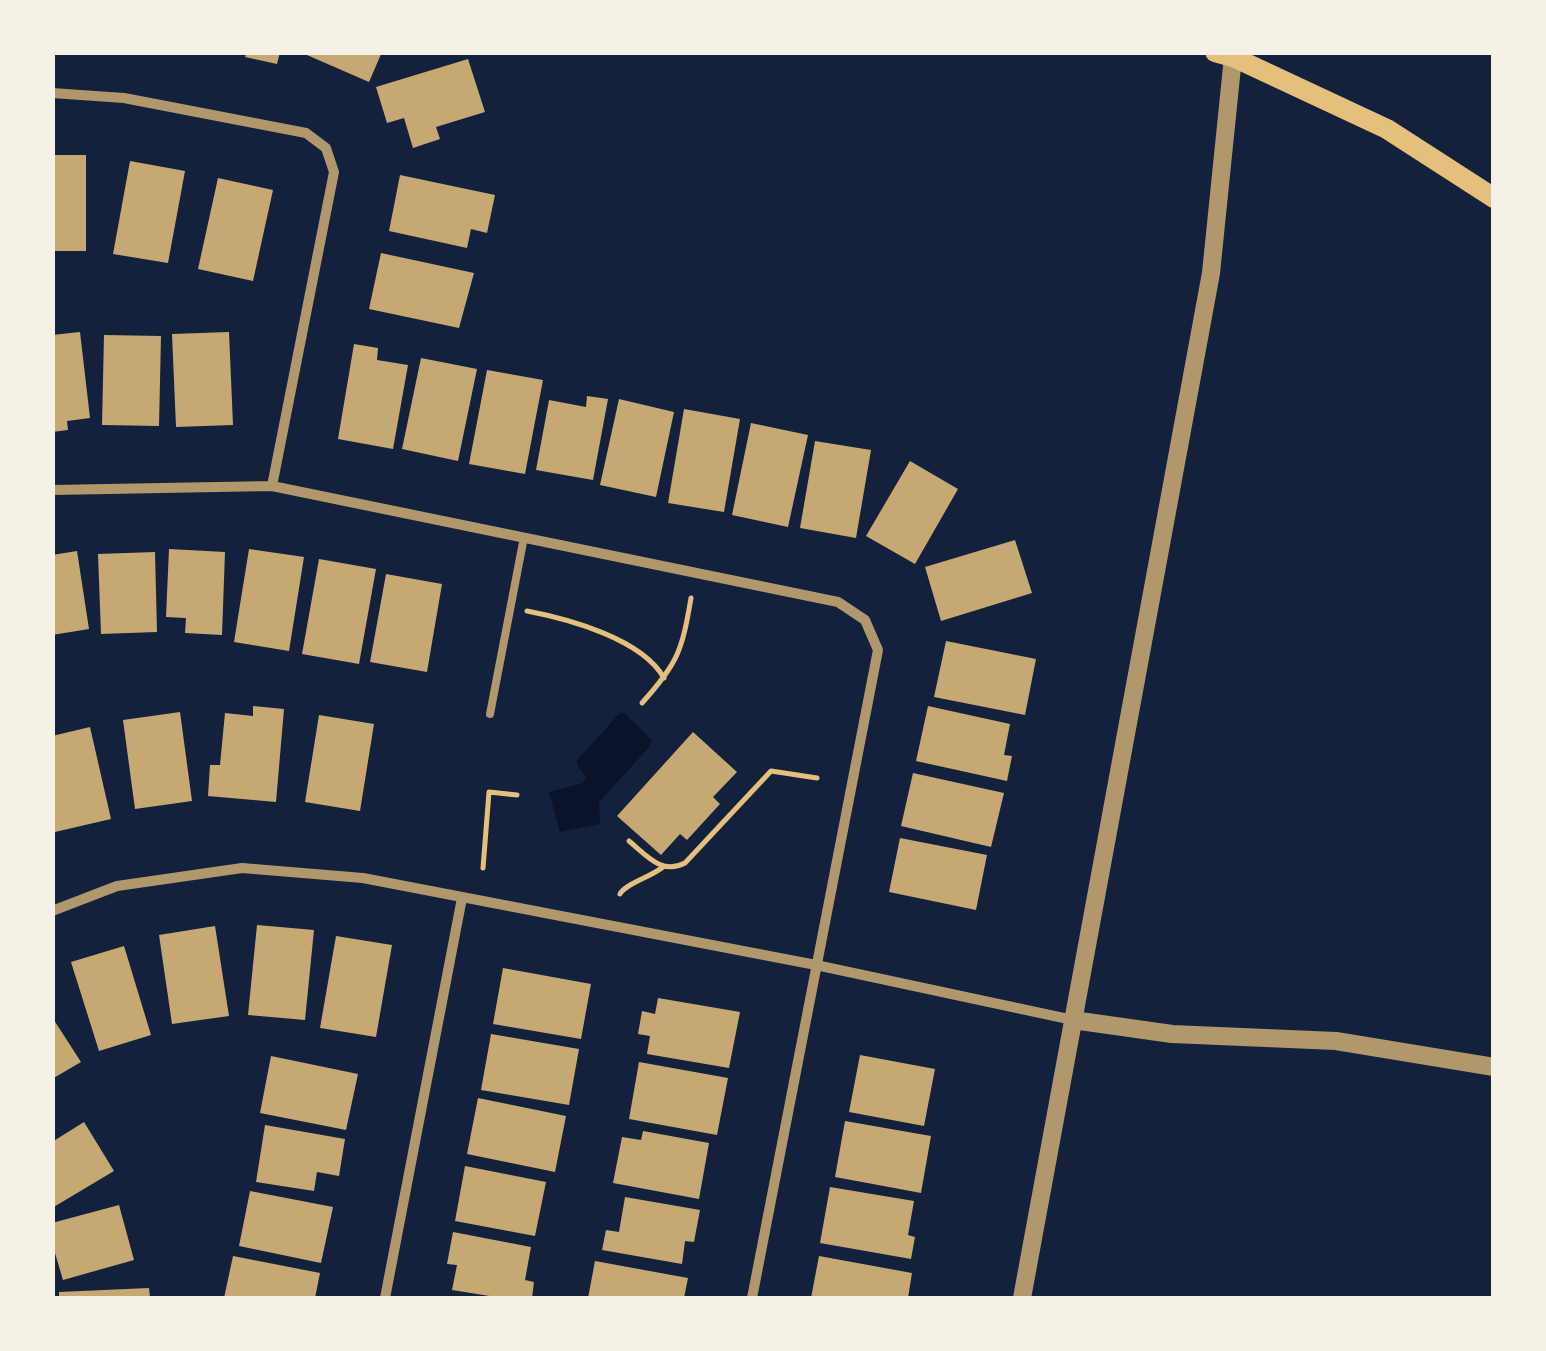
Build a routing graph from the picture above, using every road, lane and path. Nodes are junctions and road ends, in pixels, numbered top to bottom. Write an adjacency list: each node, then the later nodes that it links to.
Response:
1 (1224, 54): 3 (main road); 21 (street)
2 (52, 93): 4 (street)
3 (1494, 198)
4 (272, 486): 5 (street); 6 (street)
5 (52, 490)
6 (524, 538): 8 (lane); 20 (street)
7 (691, 598): 9 (path)
8 (510, 608): 9 (path); 11 (lane)
9 (664, 678): 10 (path)
10 (642, 703)
11 (490, 714)
12 (818, 778): 15 (path)
13 (517, 795): 16 (path)
14 (629, 841): 15 (path)
15 (662, 867): 17 (path)
16 (483, 868)
17 (620, 894)
18 (462, 898): 19 (street); 20 (street); 23 (street)
19 (52, 911)
20 (816, 964): 21 (street); 24 (street)
21 (1074, 1020): 22 (street); 25 (street)
22 (1494, 1067)
23 (385, 1298)
24 (752, 1298)
25 (1022, 1298)

